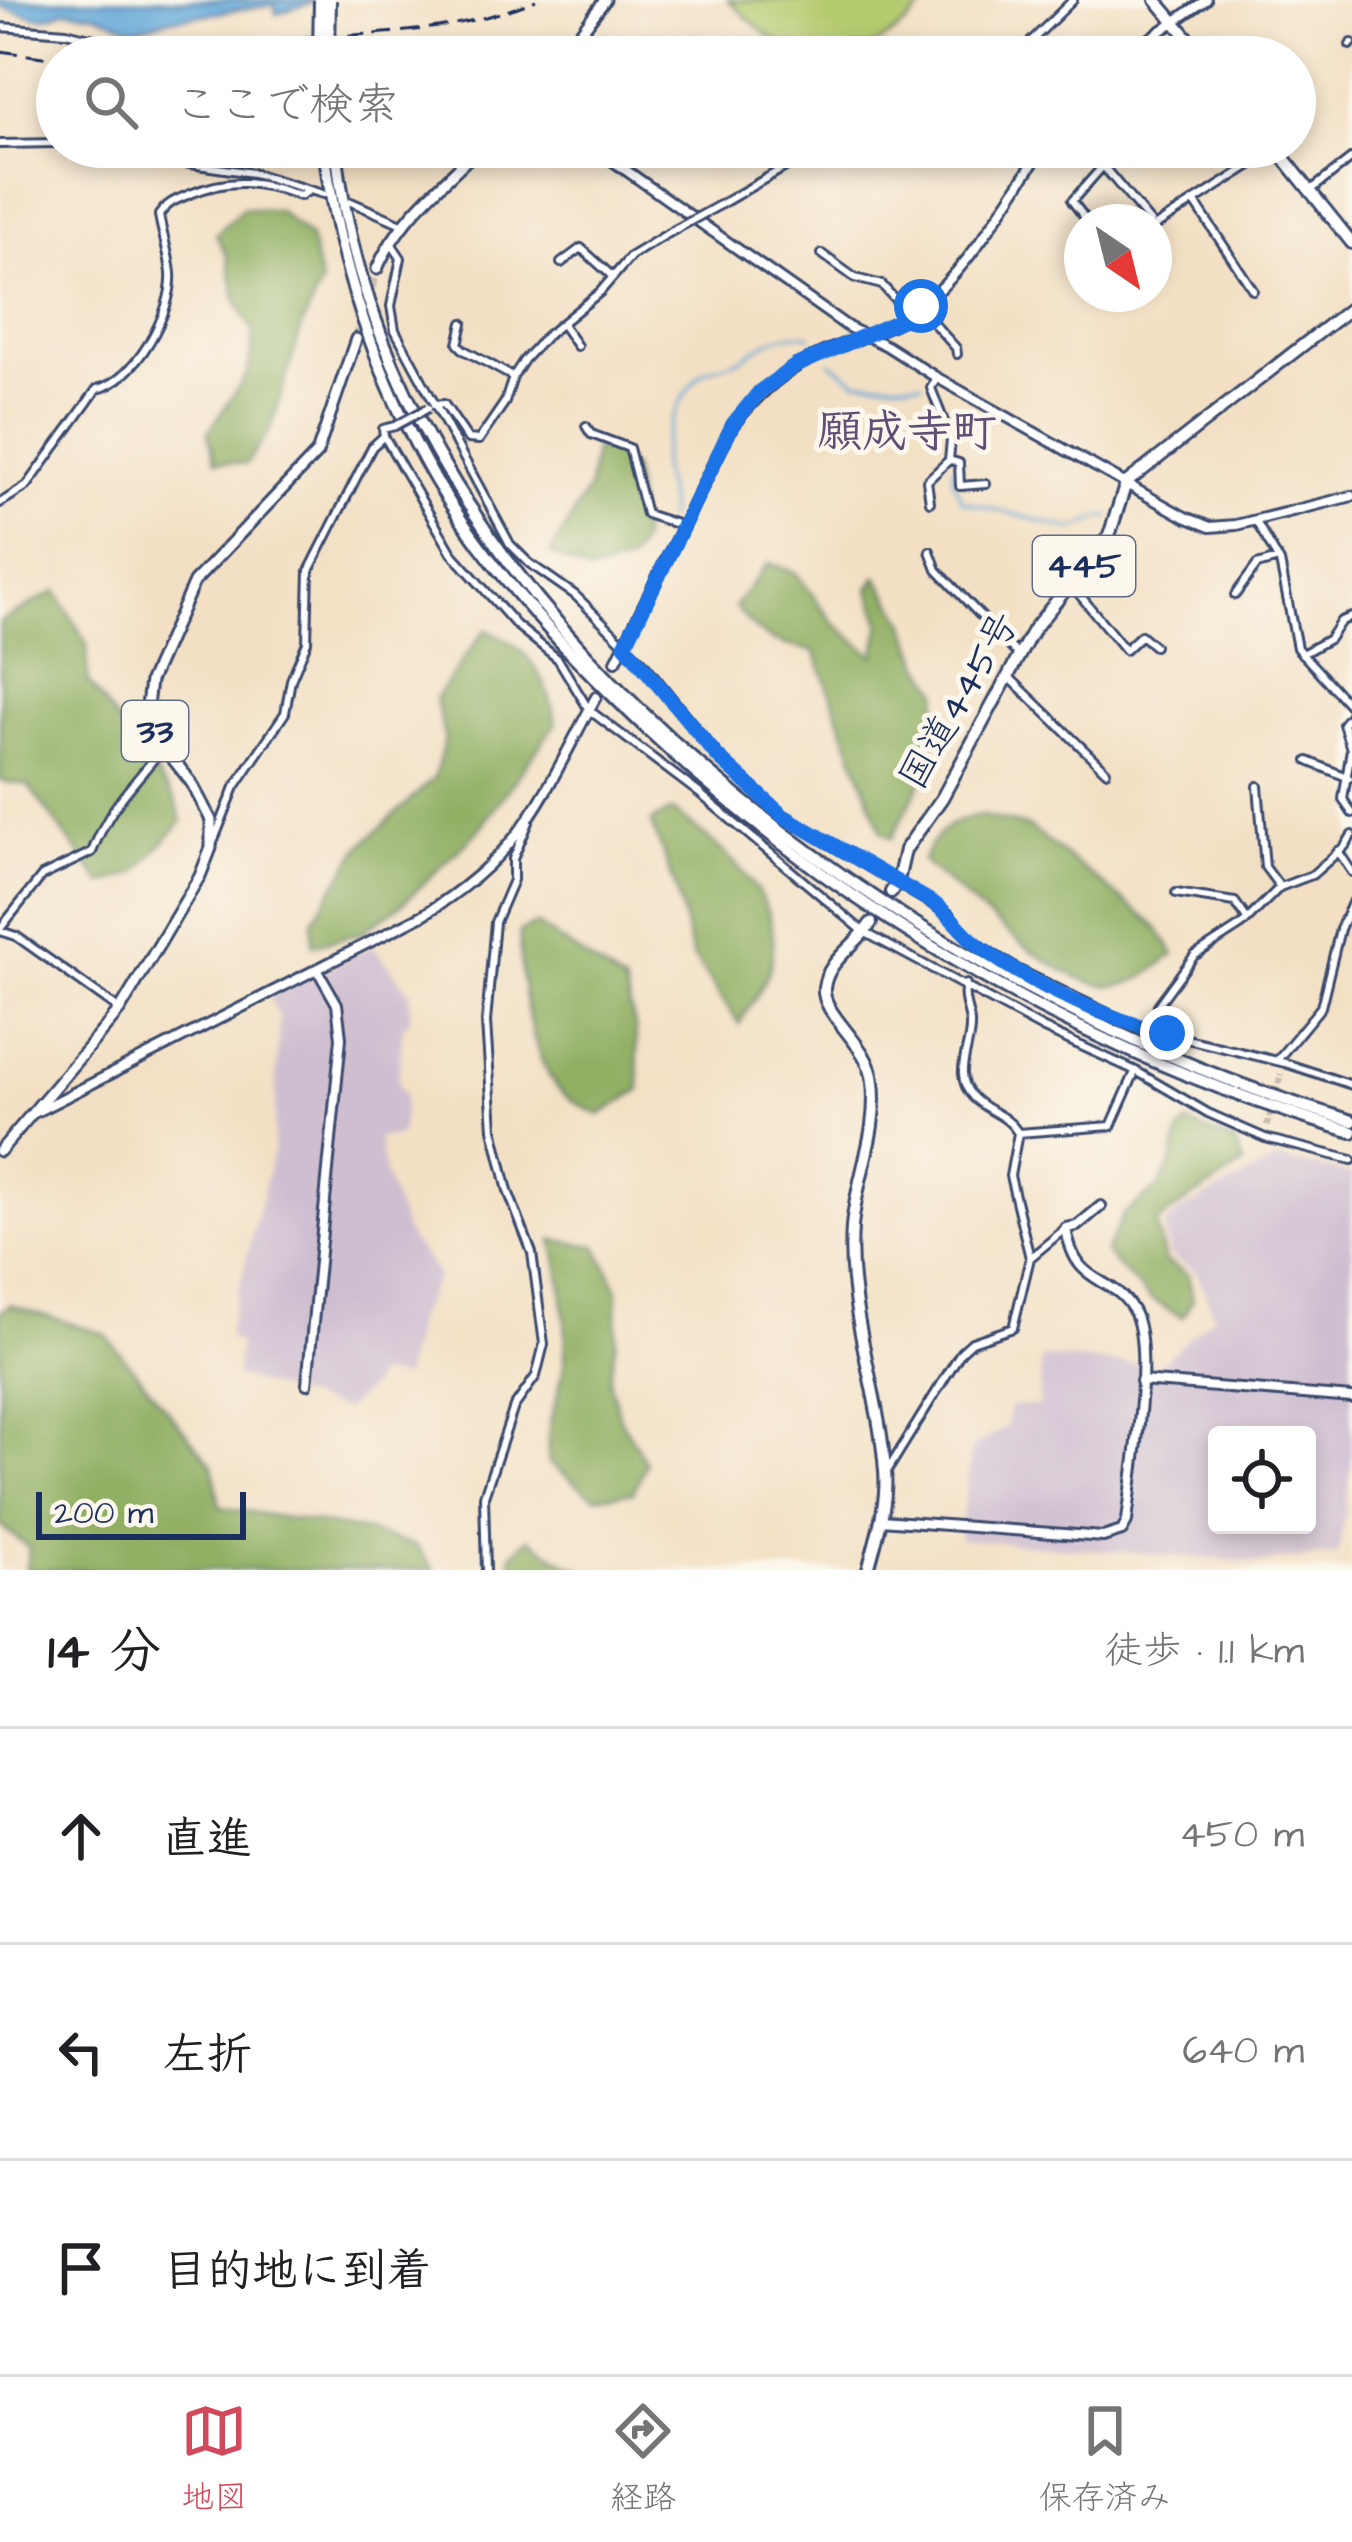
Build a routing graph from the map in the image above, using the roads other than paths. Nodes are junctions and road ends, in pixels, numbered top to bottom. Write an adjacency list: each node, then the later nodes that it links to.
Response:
1 (320, 0): 10 (highway, bridge)
2 (330, 0): 11 (highway, bridge)
3 (604, 0): 12 (main road)
4 (1072, 0): 13 (street)
5 (1156, 0): 7 (highway)
6 (1206, 0): 7 (street)
7 (1173, 22): 14 (street); 15 (highway)
8 (0, 27): 9 (street)
9 (82, 36)
10 (323, 36)
11 (326, 36)
12 (577, 36)
13 (1036, 36)
14 (1153, 36)
15 (1185, 36)
16 (36, 143): 17 (street)
17 (0, 144)
18 (1352, 158): 30 (street)
19 (218, 168): 31 (street)
20 (329, 168): 112 (highway)
21 (340, 168): 110 (highway)
22 (459, 168): 38 (main road)
23 (623, 168): 51 (street)
24 (784, 168): 44 (street, bridge)
25 (1029, 168): 46 (street)
26 (1100, 168): 35 (street)
27 (1104, 168): 36 (street)
28 (1245, 168): 33 (street)
29 (1292, 168): 30 (highway)
30 (1310, 190): 40 (highway)
31 (307, 192): 32 (street); 65 (street)
32 (323, 194)
33 (1194, 201): 37 (street); 45 (street)
34 (351, 202): 38 (street)
35 (1074, 204)
36 (1134, 204)
37 (1172, 214)
38 (402, 224): 39 (main road)
39 (389, 240): 43 (main road); 57 (street)
40 (1352, 243)
41 (822, 254): 48 (street)
42 (561, 263): 44 (street)
43 (377, 269)
44 (612, 276): 50 (street)
45 (1253, 290)
46 (919, 307): 48 (street); 54 (street)
47 (1352, 307): 61 (highway, 445)
48 (908, 315): 51 (street)
49 (464, 323): 55 (street)
50 (562, 324): 53 (street); 55 (street)
51 (866, 336): 56 (street); 67 (street)
52 (356, 339): 82 (main road, 33)
53 (578, 346)
54 (957, 355)
55 (513, 377): 57 (street)
56 (937, 378): 60 (street); 61 (street)
57 (431, 406): 59 (street, bridge); 73 (street)
58 (586, 426): 67 (street)
59 (384, 436): 80 (street); 90 (street)
60 (949, 460): 62 (street); 64 (street)
61 (1126, 483): 66 (street); 70 (highway, 国道445号 / 445)
62 (986, 484)
63 (1352, 496): 66 (street)
64 (930, 502)
65 (0, 503)
66 (1255, 520): 69 (street)
67 (683, 526): 73 (street)
68 (930, 551): 76 (street)
69 (1279, 559): 71 (street); 75 (street)
70 (1070, 583): 74 (street); 76 (highway, 国道445号 / 445)
71 (1235, 595)
72 (1352, 616): 75 (street)
73 (625, 645): 77 (street); 93 (street)
74 (1154, 646)
75 (1302, 654): 81 (street)
76 (1019, 656): 78 (highway, 国道445号 / 445)
77 (616, 662)
78 (1008, 676): 84 (street); 93 (highway, 国道445号 / 445)
79 (596, 697): 80 (street)
80 (589, 710): 88 (street); 98 (street)
81 (1352, 710): 85 (street)
82 (163, 747): 90 (main road, 33); 99 (street)
83 (1307, 761): 85 (street)
84 (1106, 771)
85 (1348, 778): 87 (street)
86 (1258, 786): 94 (street)
87 (1352, 813)
88 (529, 822): 100 (street); 125 (street)
89 (1352, 835): 91 (street)
90 (211, 848): 102 (main road)
91 (1338, 851): 92 (street); 94 (street)
92 (1352, 872)
93 (895, 886): 103 (street)
94 (1280, 887): 97 (street)
95 (1176, 893): 97 (street)
96 (1352, 903): 105 (street)
97 (1247, 919): 103 (street)
98 (868, 928): 101 (street); 123 (highway)
99 (0, 930): 102 (street)
100 (317, 969): 109 (street); 121 (street)
101 (966, 984): 106 (street); 113 (street)
102 (120, 1010): 109 (main road)
103 (1167, 1033): 104 (street); 105 (street)
104 (1163, 1042)
105 (1281, 1062): 107 (street); 108 (street)
106 (1136, 1071): 113 (street); 114 (street)
107 (1281, 1074)
108 (1352, 1085)
109 (29, 1116): 115 (main road)
110 (1352, 1121)
111 (1268, 1126): 114 (street)
112 (1352, 1132)
113 (1018, 1133): 119 (street)
114 (1264, 1138): 116 (street)
115 (0, 1151)
116 (1352, 1160)
117 (1101, 1205): 118 (street)
118 (1066, 1228): 119 (street); 120 (street)
119 (1030, 1258): 123 (street)
120 (1141, 1381): 122 (street); 124 (street)
121 (307, 1384)
122 (1352, 1398)
123 (886, 1473): 124 (highway)
124 (881, 1520): 126 (highway)
125 (486, 1570)
126 (868, 1570)

